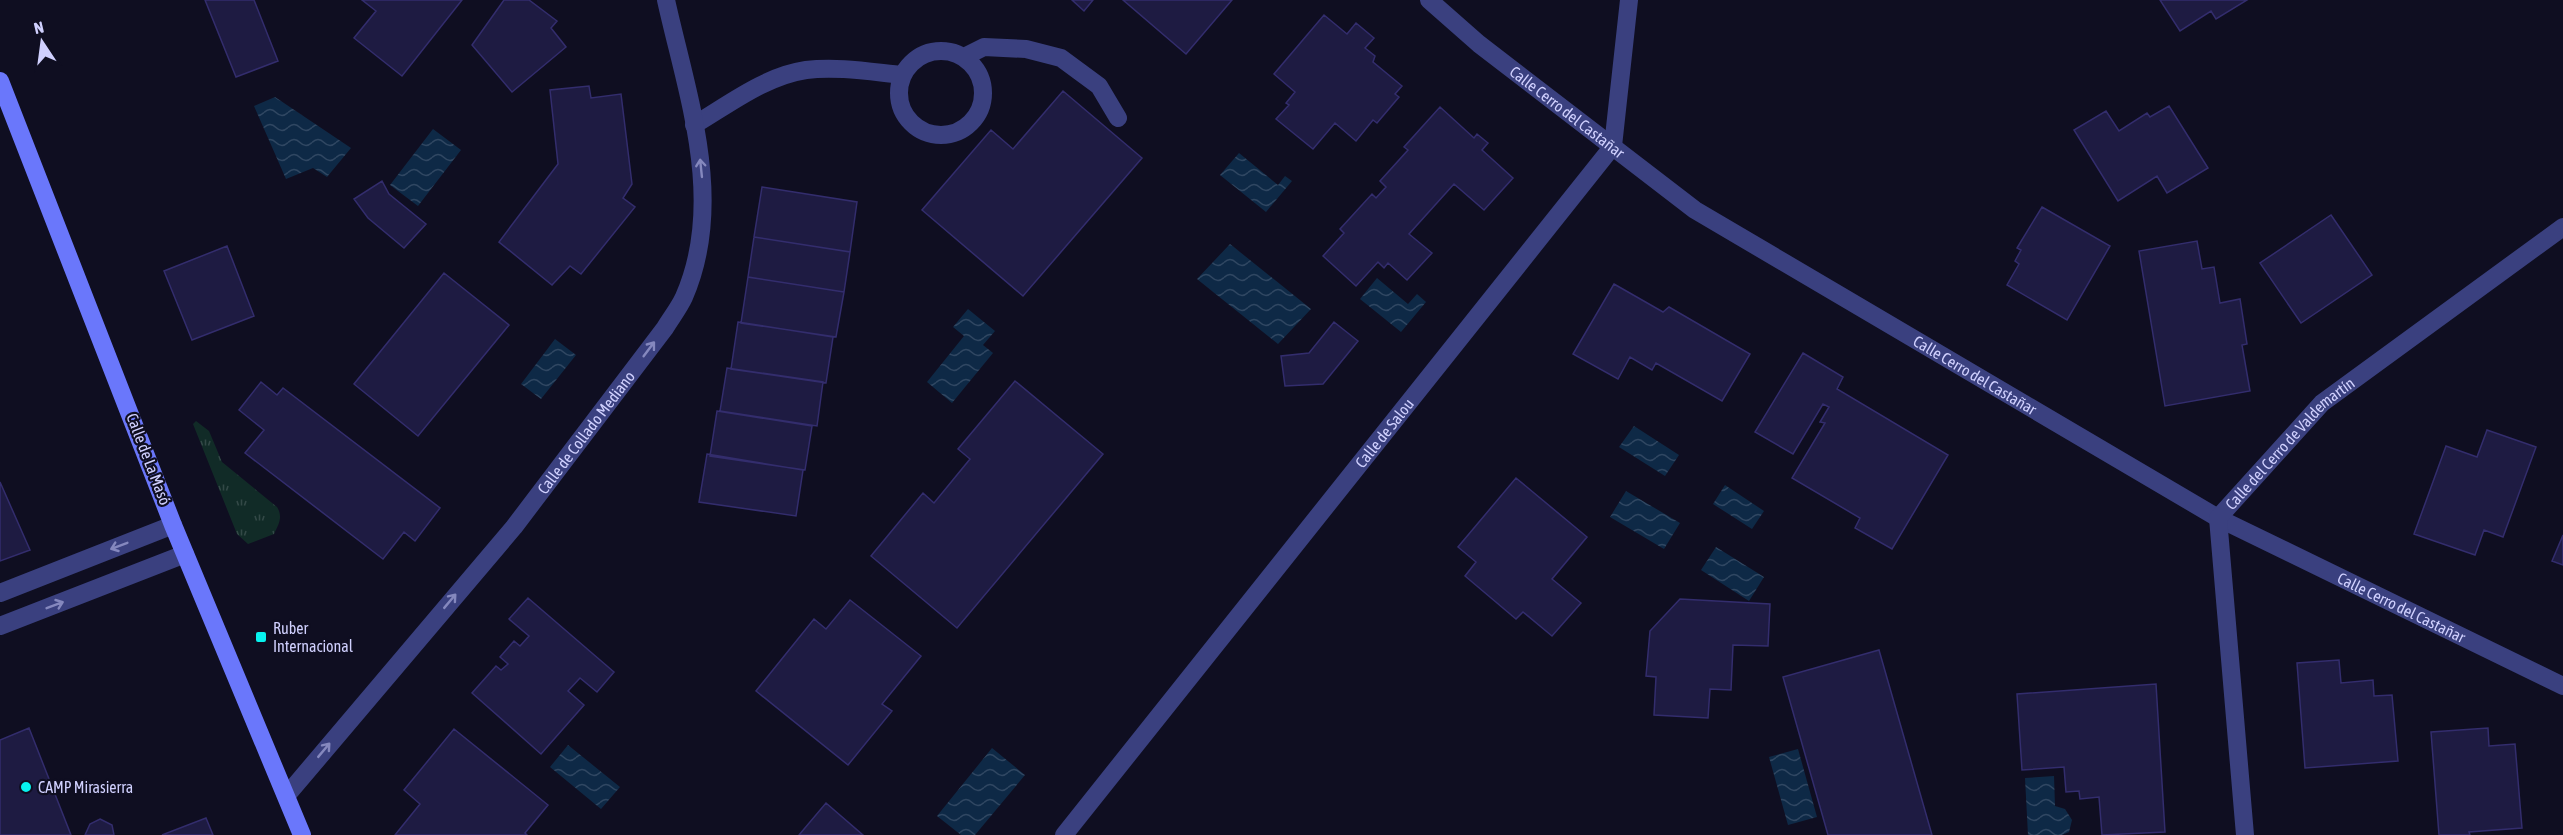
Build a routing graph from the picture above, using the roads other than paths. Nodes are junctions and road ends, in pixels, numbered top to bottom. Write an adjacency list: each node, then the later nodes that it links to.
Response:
1 (666, 0): 8 (street, Calle de Collado Mediano)
2 (1429, 0): 9 (street, Calle Cerro del Castañar)
3 (1629, 0): 9 (street)
4 (964, 57): 5 (street); 5 (street); 7 (street)
5 (903, 75): 8 (street)
6 (0, 81): 12 (street, Calle de La Masó)
7 (1118, 118)
8 (694, 125): 17 (street, Calle de Collado Mediano, one-way to 8)
9 (1613, 146): 11 (street, Calle Cerro del Castañar); 19 (street, Calle de Salou)
10 (2563, 227): 11 (street, Calle del Cerro de Valdemartín)
11 (2218, 518): 16 (street, Calle Cerro del Castañar); 20 (street, Calle del Cerro de Valdemartín)
12 (173, 525): 13 (street, Calle de La Masó); 14 (street, one-way to 14)
13 (185, 554): 15 (street, one-way to 13); 17 (street, Calle de La Masó)
14 (2, 592): 15 (street)
15 (8, 623)
16 (2563, 686)
17 (287, 795): 18 (street, Calle de La Masó)
18 (302, 835)
19 (1064, 835)
20 (2245, 835)

